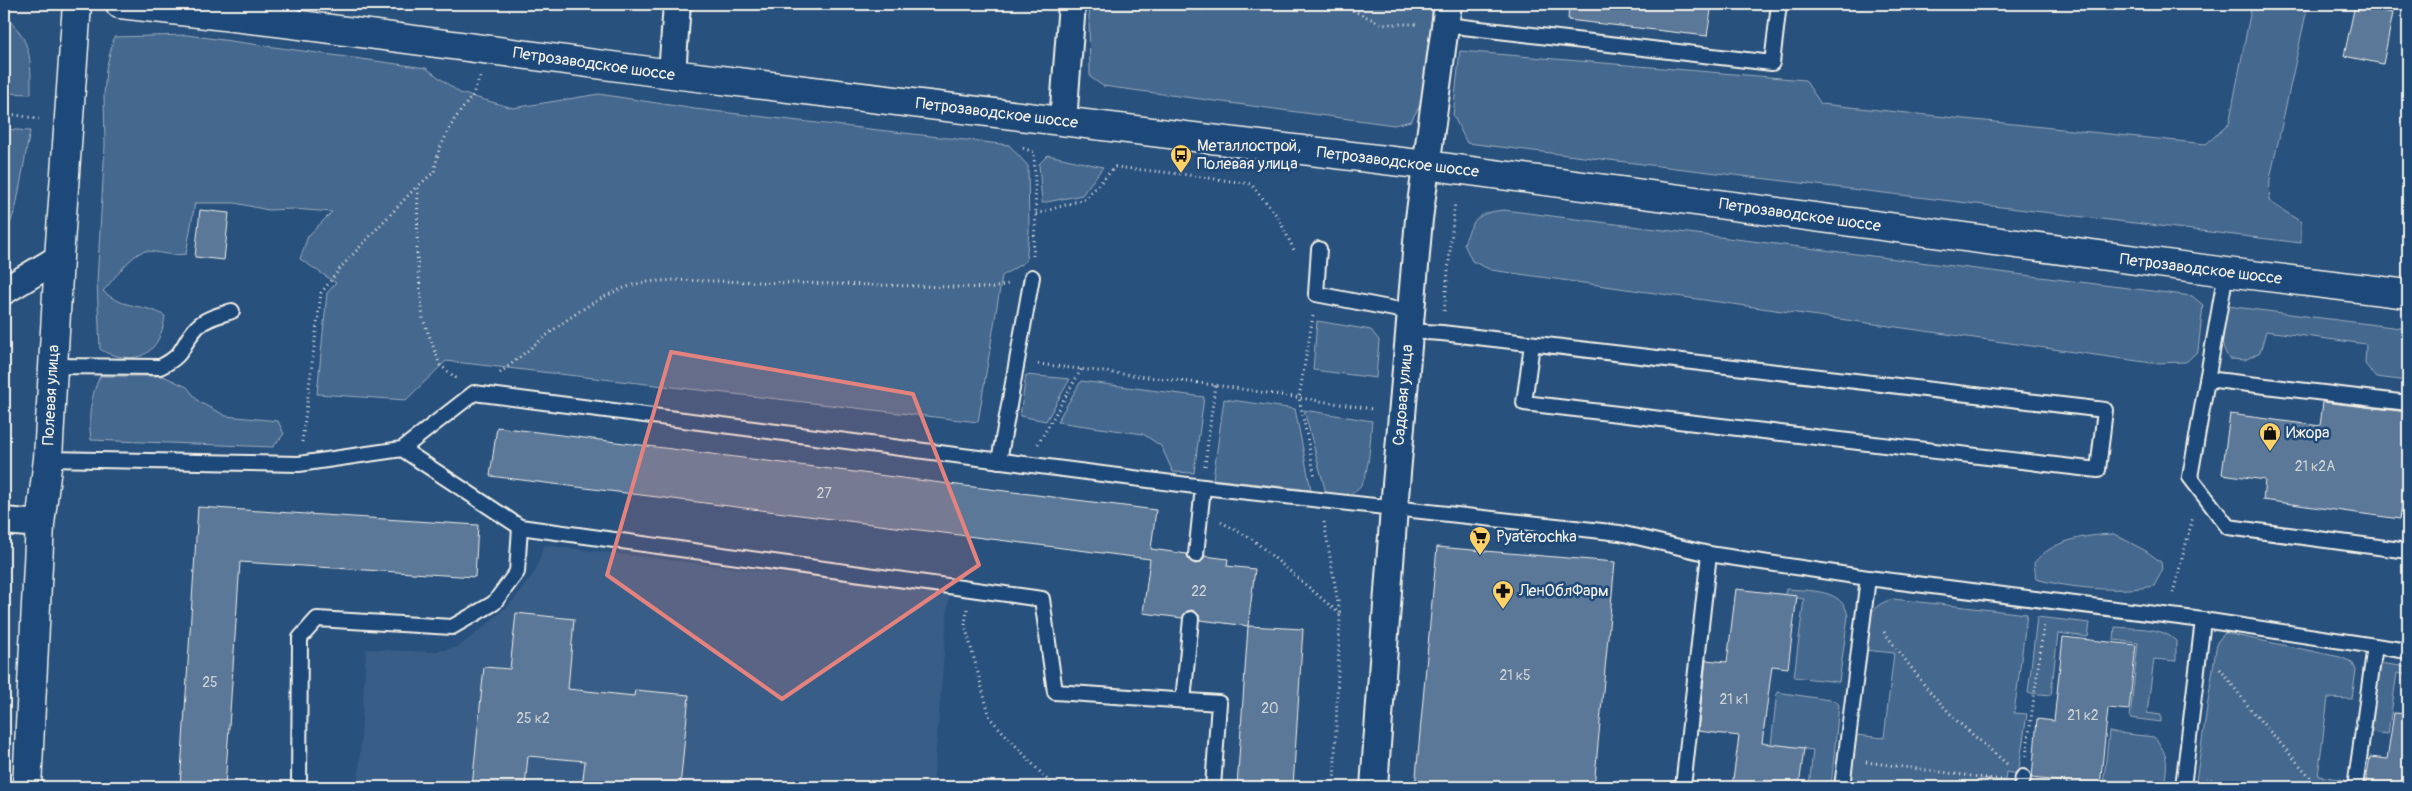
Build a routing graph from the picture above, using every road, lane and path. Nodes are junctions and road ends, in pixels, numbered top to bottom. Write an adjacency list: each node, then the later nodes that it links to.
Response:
1 (77, 4): 15 (main road, Полевая улица)
2 (120, 4): 9 (main road, Петрозаводское шоссе)
3 (677, 4): 12 (street)
4 (1072, 4): 14 (street)
5 (1173, 4): 6 (path)
6 (1221, 4)
7 (1340, 4): 10 (path)
8 (1779, 4): 10 (lane)
9 (286, 13): 12 (main road, Петрозаводское шоссе)
10 (1447, 14): 17 (street, Садовая улица)
11 (481, 74): 18 (path)
12 (672, 74): 14 (main road, Петрозаводское шоссе)
13 (4, 113): 15 (path)
14 (1063, 121): 17 (main road, Петрозаводское шоссе)
15 (69, 124): 21 (main road, Полевая улица)
16 (1019, 146): 19 (path)
17 (1426, 165): 22 (main road, Петрозаводское шоссе); 28 (street, Садовая улица)
18 (418, 186): 35 (path); 42 (path)
19 (1036, 214): 23 (path); 25 (path)
20 (1319, 249): 25 (lane)
21 (59, 258): 24 (street); 31 (main road, Полевая улица)
22 (2226, 272): 26 (main road, Петрозаводское шоссе); 33 (lane)
23 (1032, 277): 30 (lane); 35 (path)
24 (4, 291)
25 (1316, 294): 28 (lane); 36 (path)
26 (2408, 294)
27 (232, 310): 31 (lane)
28 (1410, 322): 29 (lane); 47 (street, Садовая улица)
29 (1532, 344): 29 (lane)
30 (1017, 362): 32 (path); 41 (lane)
31 (52, 366): 40 (main road, Полевая улица)
32 (1082, 368): 34 (path); 43 (path)
33 (2207, 379): 37 (lane); 45 (lane)
34 (1215, 385): 36 (path); 44 (path)
35 (474, 393): 39 (lane); 41 (lane)
36 (1299, 397): 38 (path); 46 (path)
37 (2408, 403)
38 (1381, 411)
39 (402, 450): 42 (lane); 51 (lane)
40 (48, 459): 42 (lane); 50 (main road, Полевая улица)
41 (1000, 461): 43 (lane)
42 (299, 464)
43 (1026, 464): 44 (lane)
44 (1203, 487): 46 (lane); 48 (lane)
45 (2201, 492): 52 (lane); 60 (path)
46 (1320, 501): 47 (lane); 59 (path)
47 (1394, 508): 53 (lane); 74 (street, Садовая улица)
48 (1200, 511): 54 (lane); 59 (path)
49 (4, 521): 50 (street)
50 (40, 524): 69 (main road, Полевая улица)
51 (520, 527): 56 (lane); 70 (lane)
52 (2408, 551)
53 (1709, 554): 55 (lane); 75 (lane)
54 (1196, 555)
55 (1868, 578): 57 (lane); 58 (lane)
56 (968, 589): 66 (lane); 71 (path)
57 (2047, 600): 60 (lane); 68 (path)
58 (1865, 606): 67 (lane); 68 (path)
59 (1340, 614): 73 (path)
60 (2165, 615): 62 (lane)
61 (1191, 619): 66 (lane)
62 (2203, 620): 63 (lane); 64 (lane)
63 (2200, 644): 77 (lane); 78 (path)
64 (2375, 646): 65 (lane); 79 (lane)
65 (2408, 650)
66 (1183, 701): 72 (lane)
67 (1846, 759): 68 (path); 76 (lane)
68 (2022, 782)
69 (27, 787)
70 (299, 787)
71 (1054, 787)
72 (1212, 787)
73 (1334, 787)
74 (1374, 787)
75 (1683, 787)
76 (1842, 787)
77 (2183, 787)
78 (2319, 787)
79 (2355, 787)

